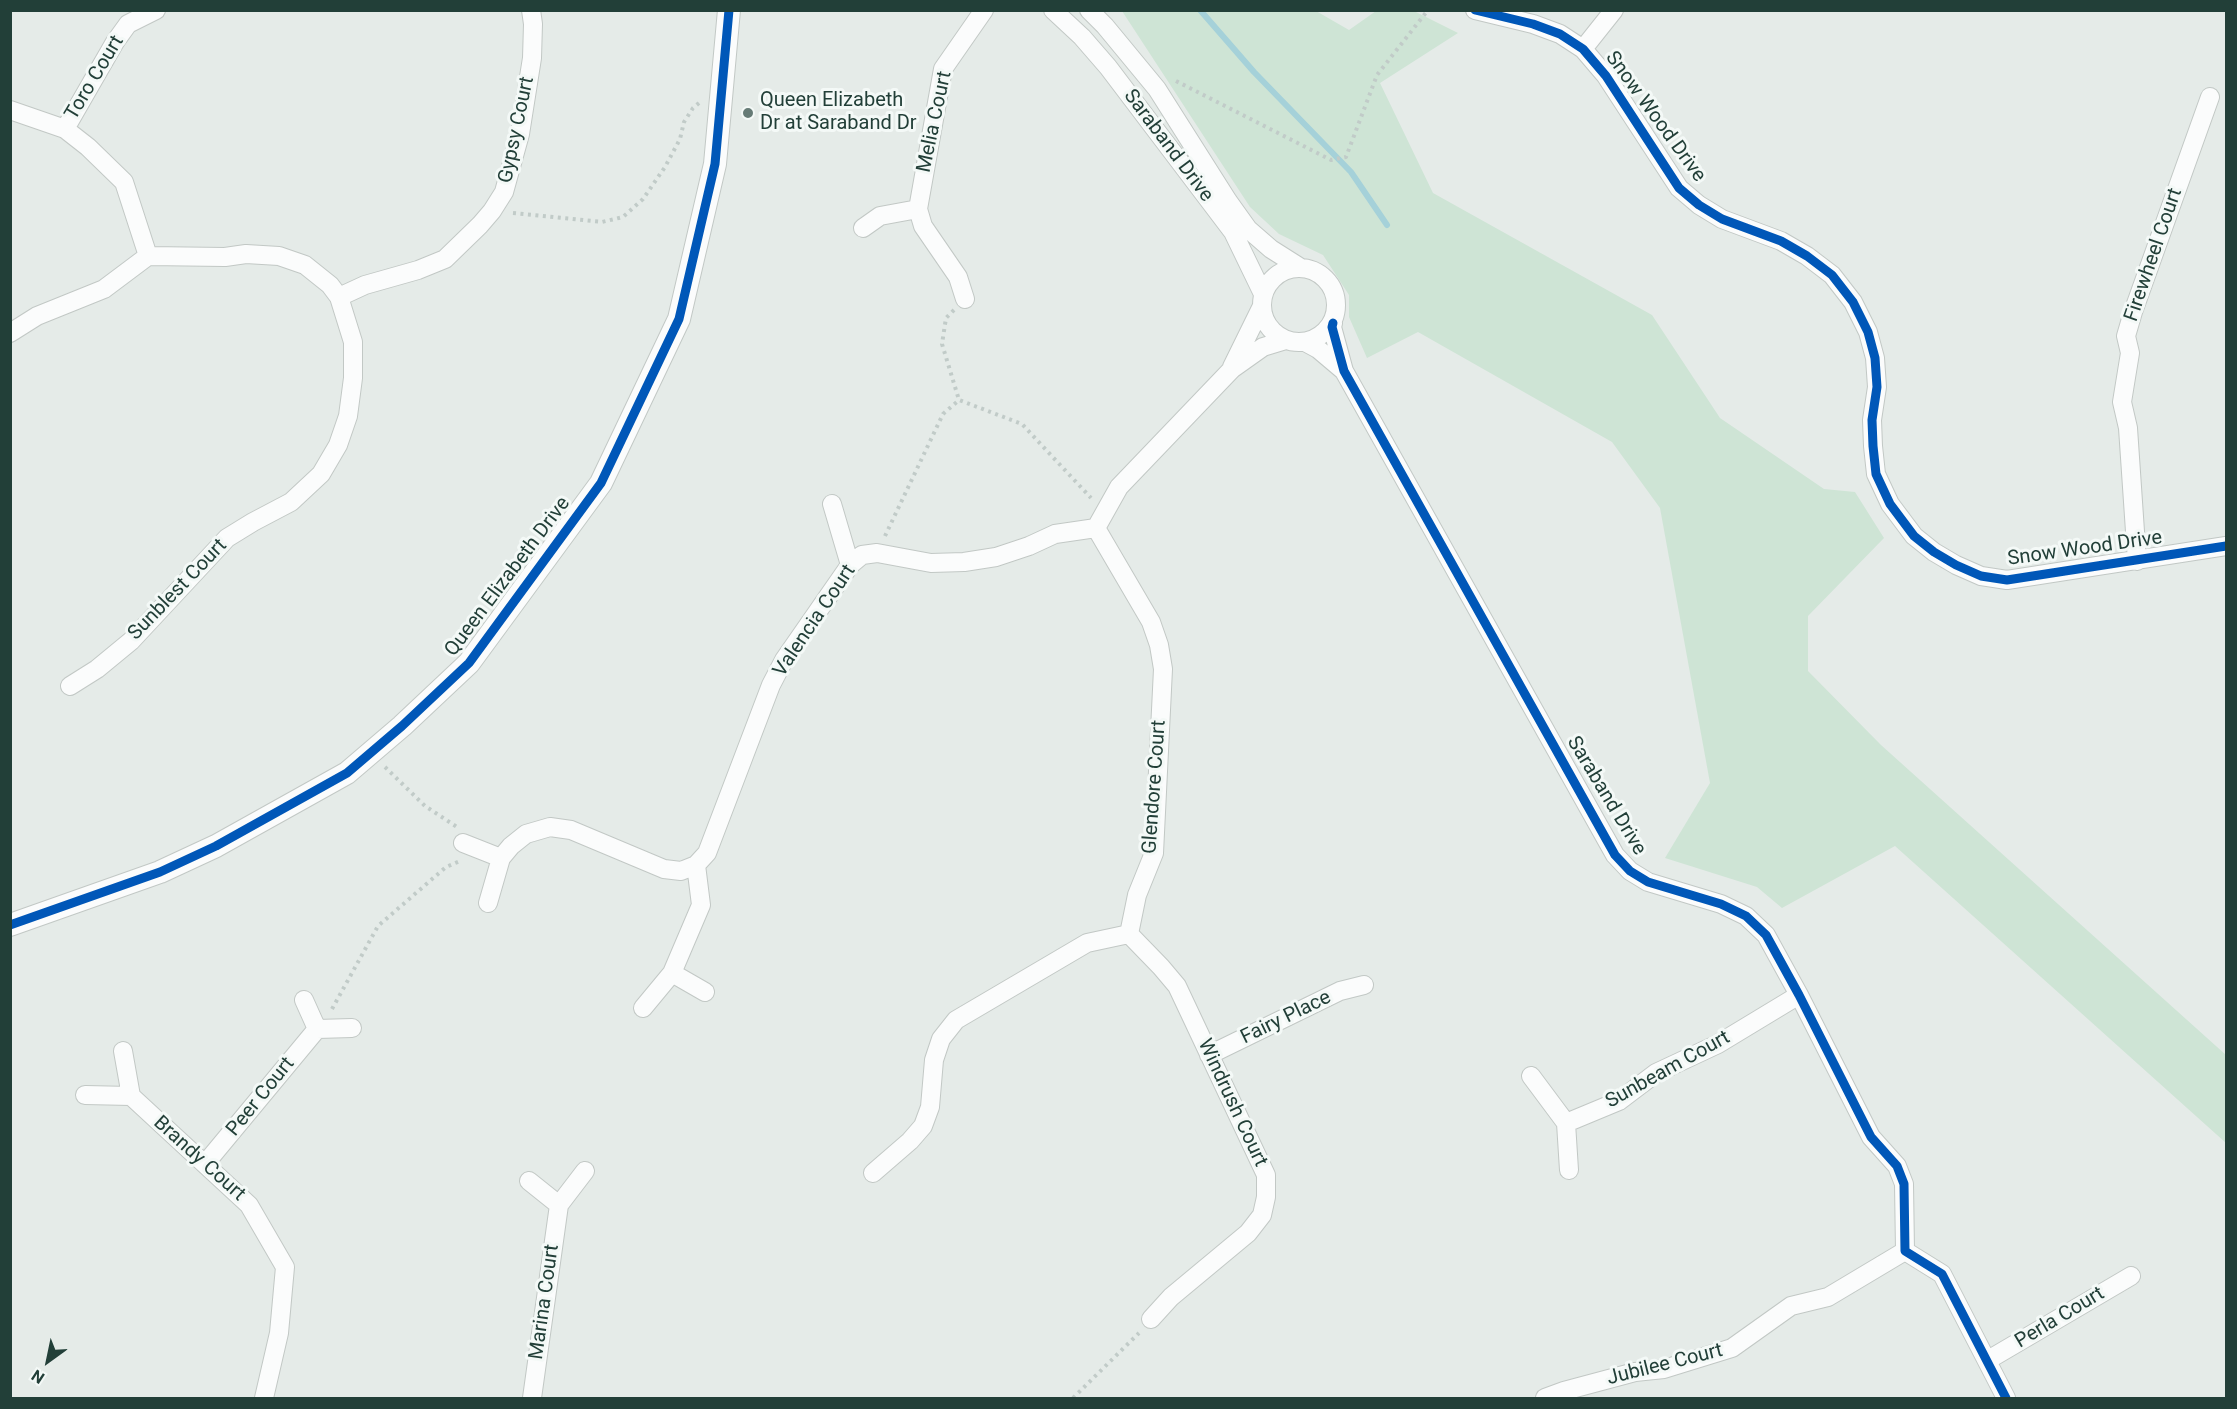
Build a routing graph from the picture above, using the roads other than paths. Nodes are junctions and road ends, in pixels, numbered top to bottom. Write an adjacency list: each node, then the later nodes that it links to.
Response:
1 (156, 10): 12 (street, Toro Court)
2 (531, 10): 17 (street, Gypsy Court)
3 (729, 10): 35 (street, Queen Elizabeth Drive)
4 (984, 10): 13 (street, Melia Court)
5 (1053, 10): 19 (street, Saraband Drive)
6 (1089, 10): 16 (street, Saraband Drive)
7 (1476, 10): 9 (street, Snow Wood Drive)
8 (1614, 10): 9 (street)
9 (1583, 49): 28 (street, Snow Wood Drive)
10 (2210, 97): 28 (street, Firewheel Court)
11 (10, 110): 12 (street)
12 (65, 129): 15 (street)
13 (918, 209): 14 (street); 18 (street)
14 (863, 228)
15 (148, 256): 17 (street, Sunblest Court); 21 (street)
16 (1301, 268): 19 (street); 20 (street)
17 (339, 297): 30 (street, Sunblest Court)
18 (965, 299)
19 (1263, 300): 22 (street); 23 (street)
20 (1333, 323): 22 (street); 24 (street, Saraband Drive)
21 (10, 333)
22 (1295, 341): 23 (street); 24 (street, Saraband Drive)
23 (1232, 369): 26 (street)
24 (1344, 371): 40 (street, Saraband Drive)
25 (832, 504): 29 (street)
26 (1100, 521): 29 (street, Valencia Court); 36 (street, Glendore Court)
27 (2226, 546): 28 (street, Snow Wood Drive)
28 (2137, 561)
29 (850, 565): 33 (street, Valencia Court)
30 (70, 686)
31 (469, 845): 32 (street)
32 (501, 858): 33 (street); 34 (street)
33 (696, 865): 37 (street)
34 (488, 903)
35 (10, 925)
36 (1129, 934): 46 (street, Windrush Court); 54 (street)
37 (672, 973): 39 (street); 42 (street)
38 (1364, 985): 46 (street, Fairy Place)
39 (705, 992)
40 (1799, 995): 50 (street, Sunbeam Court); 57 (street, Saraband Drive)
41 (304, 1000): 44 (street)
42 (643, 1008)
43 (352, 1028): 44 (street)
44 (317, 1029): 51 (street, Peer Court)
45 (123, 1051): 49 (street)
46 (1209, 1055): 59 (street, Windrush Court)
47 (1531, 1076): 50 (street)
48 (85, 1095): 49 (street)
49 (131, 1096): 51 (street, Brandy Court)
50 (1566, 1123): 52 (street)
51 (205, 1164): 61 (street, Brandy Court)
52 (1569, 1170)
53 (585, 1171): 56 (street, Marina Court)
54 (873, 1173)
55 (529, 1181): 56 (street)
56 (559, 1205): 62 (street, Marina Court)
57 (1905, 1251): 60 (street); 63 (street, Jubilee Court)
58 (2131, 1276): 60 (street, Perla Court)
59 (1151, 1319)
60 (1988, 1360): 64 (street)
61 (264, 1398)
62 (532, 1398)
63 (1545, 1398)
64 (2006, 1398)

